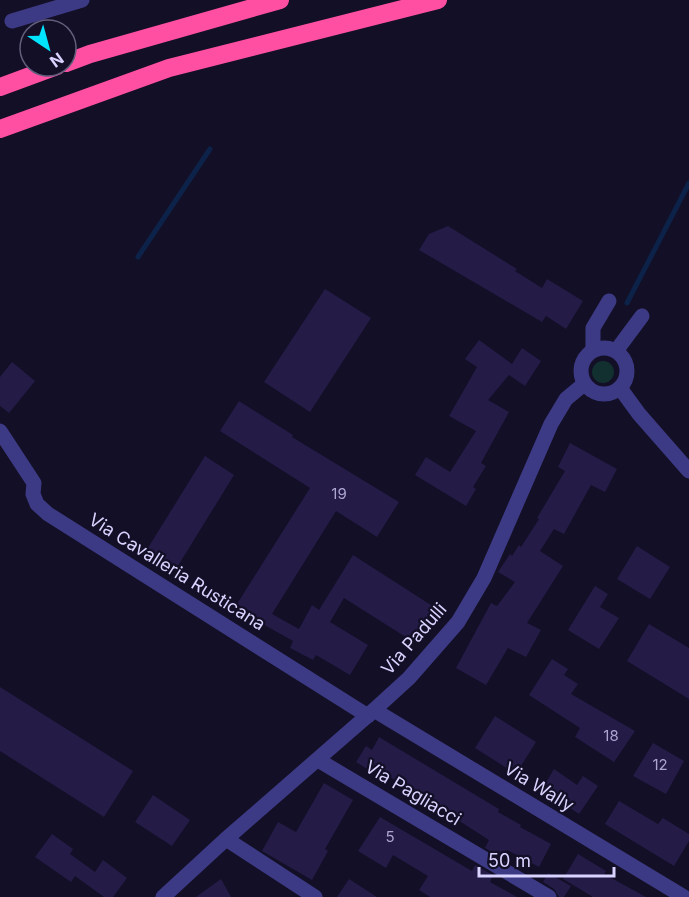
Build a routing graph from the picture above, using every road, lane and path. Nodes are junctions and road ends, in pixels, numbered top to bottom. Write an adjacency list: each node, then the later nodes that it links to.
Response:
1 (82, 0): 4 (street)
2 (280, 0): 5 (highway)
3 (438, 0): 8 (highway)
4 (12, 21)
5 (78, 58)
6 (24, 78): 7 (highway)
7 (0, 87)
8 (0, 129)
9 (609, 301): 11 (street)
10 (642, 316): 12 (street)
11 (593, 350): 12 (street); 13 (street)
12 (616, 351): 14 (street)
13 (584, 384): 14 (street); 17 (street, Via Padulli)
14 (620, 388): 16 (street)
15 (0, 431): 17 (street, Via Cavalleria Rusticana)
16 (689, 471)
17 (371, 713): 18 (street, Via Padulli); 23 (street, Via Wally)
18 (318, 760): 19 (street, Via Padulli); 22 (street, Via Pagliacci)
19 (226, 839): 20 (street, Via Padulli); 21 (street)
20 (162, 897)
21 (315, 897)
22 (549, 897)
23 (684, 897)

